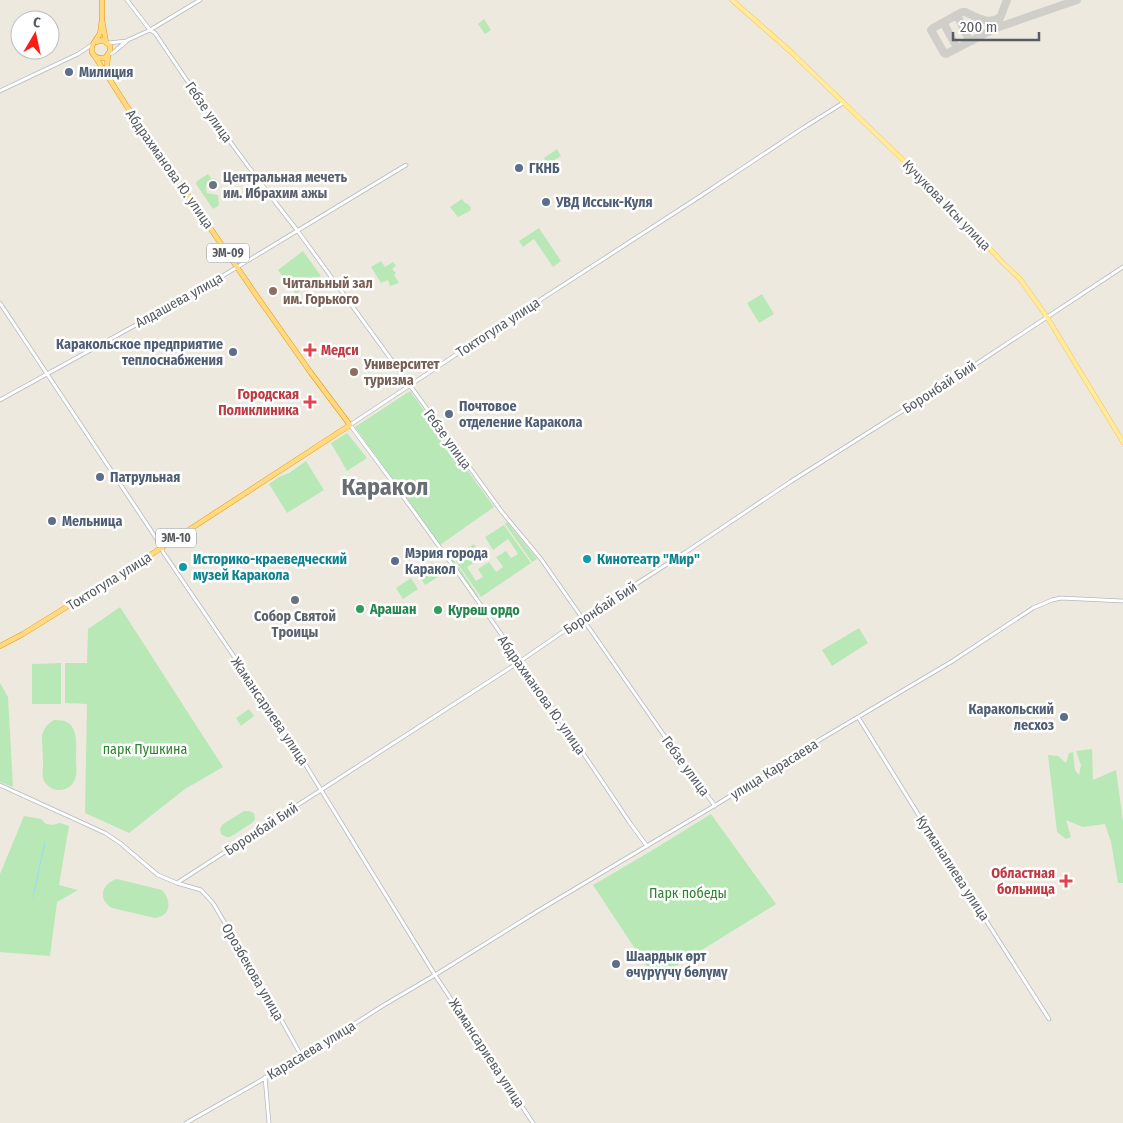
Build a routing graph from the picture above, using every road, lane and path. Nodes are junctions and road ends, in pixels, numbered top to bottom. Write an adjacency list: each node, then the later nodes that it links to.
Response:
1 (102, 0): 5 (highway, ЭМ-09)
2 (127, 0): 6 (main road, Гебзе улица)
3 (200, 0): 6 (main road)
4 (732, 0): 15 (main road, Кучукова Исы улица)
5 (102, 20): 8 (highway, ЭМ-09); 9 (highway, ЭМ-09)
6 (150, 30): 7 (main road); 17 (main road, Гебзе улица)
7 (128, 40): 8 (main road); 12 (main road)
8 (107, 42): 9 (highway); 12 (highway, ЭМ-09)
9 (95, 43): 10 (main road); 11 (highway, ЭМ-09)
10 (84, 51): 11 (main road); 14 (main road)
11 (93, 54): 12 (highway); 13 (highway, Абдрахманова Ю. улица / ЭМ-09)
12 (108, 55): 13 (highway, Абдрахманова Ю. улица / ЭМ-09)
13 (110, 78): 18 (highway, Абдрахманова Ю. улица / ЭМ-09)
14 (0, 91)
15 (843, 103): 21 (main road, Кучукова Исы улица); 23 (main road, Токтогула улица)
16 (406, 165): 17 (main road, Алдашева улица)
17 (297, 230): 18 (main road, Алдашева улица); 23 (main road, Гебзе улица)
18 (237, 267): 22 (main road, Алдашева улица); 25 (highway, Абдрахманова Ю. улица / ЭМ-09)
19 (1123, 267): 21 (main road, Боронбай Бий)
20 (0, 304): 22 (main road, Жамансариева улица)
21 (1047, 317): 26 (main road, Кучукова Исы улица); 29 (main road, Боронбай Бий)
22 (46, 374): 24 (main road, Алдашева улица); 27 (main road, Жамансариева улица)
23 (410, 386): 25 (main road, Токтогула улица); 29 (main road, Гебзе улица)
24 (0, 400)
25 (350, 425): 27 (highway, Токтогула улица / ЭМ-10); 31 (main road, Абдрахманова Ю. улица)
26 (1123, 442)
27 (161, 548): 30 (highway, Токтогула улица / ЭМ-10); 34 (main road, Жамансариева улица)
28 (1123, 601): 32 (main road, улица Карасаева)
29 (583, 618): 31 (main road, Боронбай Бий); 35 (main road, Гебзе улица)
30 (0, 646)
31 (520, 661): 34 (main road, Боронбай Бий); 36 (main road, Абдрахманова Ю. улица)
32 (858, 717): 35 (main road, улица Карасаева); 39 (main road, Кутманалиева улица)
33 (0, 784): 37 (main road)
34 (321, 790): 37 (main road, Боронбай Бий); 38 (main road, Жамансариева улица)
35 (715, 806): 36 (main road, улица Карасаева)
36 (647, 846): 38 (main road, улица Карасаева)
37 (177, 883): 40 (main road, Орозбекова улица)
38 (435, 975): 40 (main road, Карасаева улица); 44 (main road, Жамансариева улица)
39 (1050, 1019)
40 (302, 1057): 41 (main road, Карасаева улица)
41 (265, 1077): 42 (main road, Карасаева улица); 43 (main road)
42 (186, 1123)
43 (269, 1123)
44 (533, 1123)

